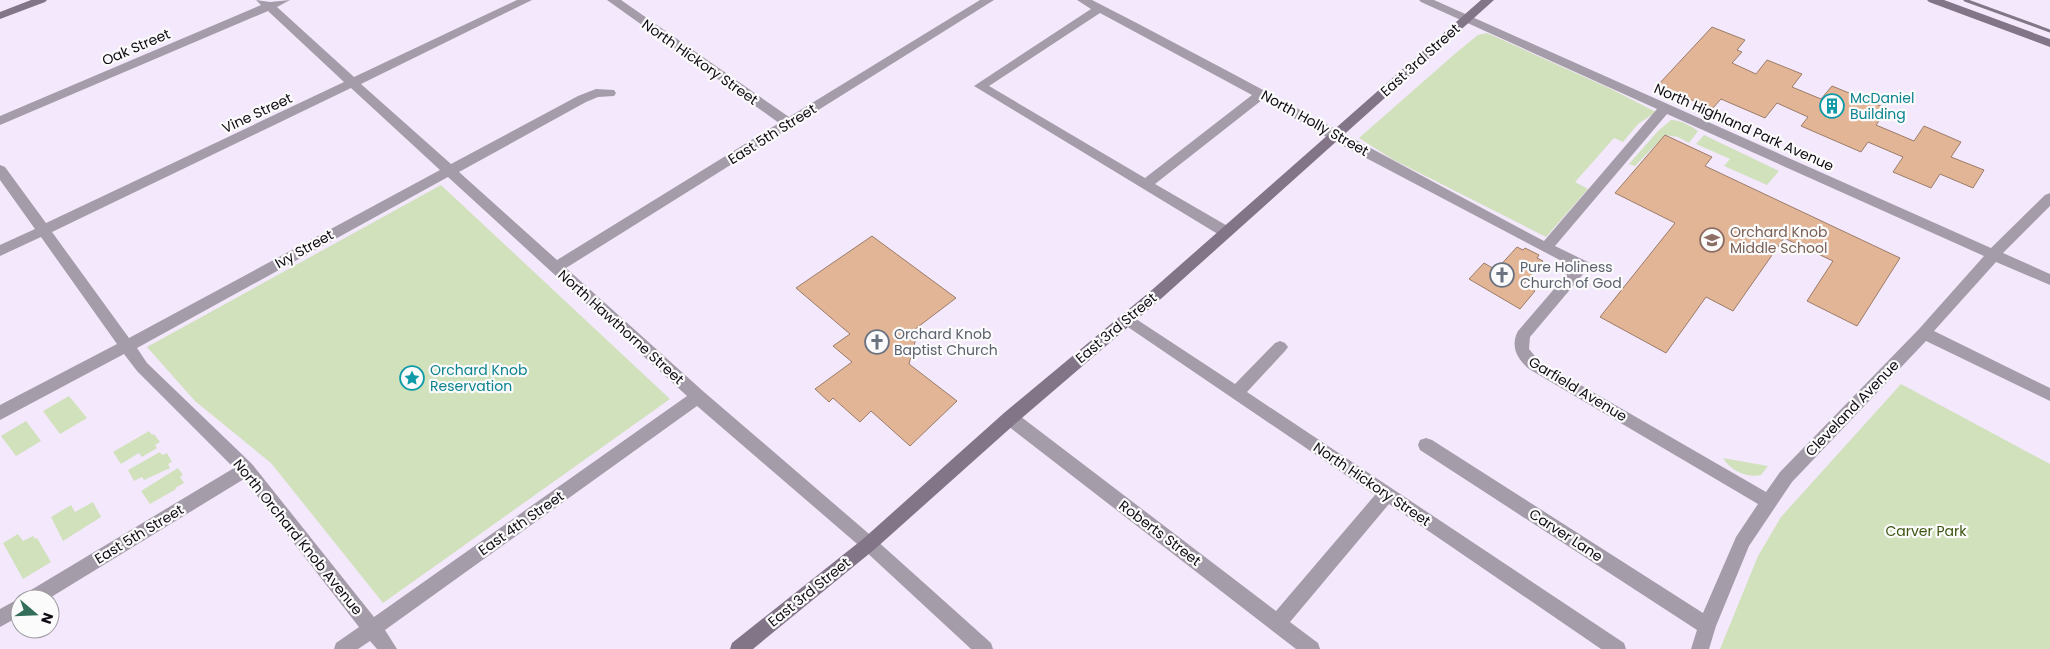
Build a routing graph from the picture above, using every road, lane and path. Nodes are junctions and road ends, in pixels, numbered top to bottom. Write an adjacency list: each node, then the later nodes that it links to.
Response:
1 (40, 0): 12 (main road)
2 (284, 0): 10 (street, Oak Street)
3 (526, 0): 15 (street, Vine Street)
4 (613, 0): 20 (street, North Hickory Street)
5 (1083, 0): 11 (street, North Holly Street)
6 (1426, 0): 13 (street, North Highland Park Avenue)
7 (1488, 0): 13 (main road, East 3rd Street)
8 (1933, 0): 14 (main road)
9 (985, 1): 20 (street, East 5th Street)
10 (266, 3): 15 (street, North Hawthorne Street); 19 (street, Oak Street)
11 (1099, 9): 17 (street, North Holly Street); 24 (street)
12 (0, 16)
13 (1466, 19): 18 (street, North Highland Park Avenue); 21 (main road, East 3rd Street)
14 (2050, 43)
15 (353, 84): 23 (street, North Hawthorne Street); 26 (street, Vine Street)
16 (610, 93): 23 (street, Ivy Street)
17 (1261, 94): 21 (street, North Holly Street); 24 (street)
18 (1666, 108): 28 (street); 30 (street, North Highland Park Avenue)
19 (0, 121)
20 (788, 123): 31 (street, East 5th Street)
21 (1335, 136): 27 (main road, East 3rd Street); 28 (street, North Holly Street)
22 (0, 170): 26 (street, North Orchard Knob Avenue)
23 (448, 170): 31 (street, North Hawthorne Street); 35 (street, Ivy Street)
24 (1145, 185): 27 (street)
25 (2050, 198): 30 (street, Cleveland Avenue)
26 (44, 231): 29 (street, Vine Street); 35 (street, North Orchard Knob Avenue)
27 (1226, 232): 33 (main road, East 3rd Street)
28 (1546, 248): 45 (street, Garfield Avenue)
29 (0, 252)
30 (1993, 255): 32 (street, North Highland Park Avenue); 34 (street, Cleveland Avenue)
31 (556, 267): 39 (street, North Hawthorne Street)
32 (2050, 280)
33 (1127, 319): 37 (street, North Hickory Street); 41 (main road, East 3rd Street)
34 (1924, 333): 38 (street); 45 (street, Cleveland Avenue)
35 (127, 346): 40 (street, Ivy Street); 43 (street, North Orchard Knob Avenue)
36 (1280, 346): 37 (street)
37 (1236, 393): 44 (street, North Hickory Street)
38 (2050, 395)
39 (698, 397): 46 (street, North Hawthorne Street); 50 (street, East 4th Street)
40 (0, 413)
41 (1010, 418): 46 (main road, East 3rd Street); 48 (street, Roberts Street)
42 (1426, 445): 49 (street, Carver Lane)
43 (246, 469): 47 (street, East 5th Street); 50 (street, North Orchard Knob Avenue)
44 (1387, 494): 48 (street); 56 (street, North Hickory Street)
45 (1769, 502): 49 (street, Cleveland Avenue)
46 (869, 544): 53 (main road, East 3rd Street); 54 (street, North Hawthorne Street)
47 (48, 589)
48 (1278, 623): 55 (street, Roberts Street)
49 (1707, 626): 57 (street, Cleveland Avenue)
50 (372, 628): 51 (street, East 4th Street); 52 (street, North Orchard Knob Avenue)
51 (343, 649)
52 (388, 649)
53 (739, 649)
54 (984, 649)
55 (1311, 649)
56 (1617, 649)
57 (1700, 649)

